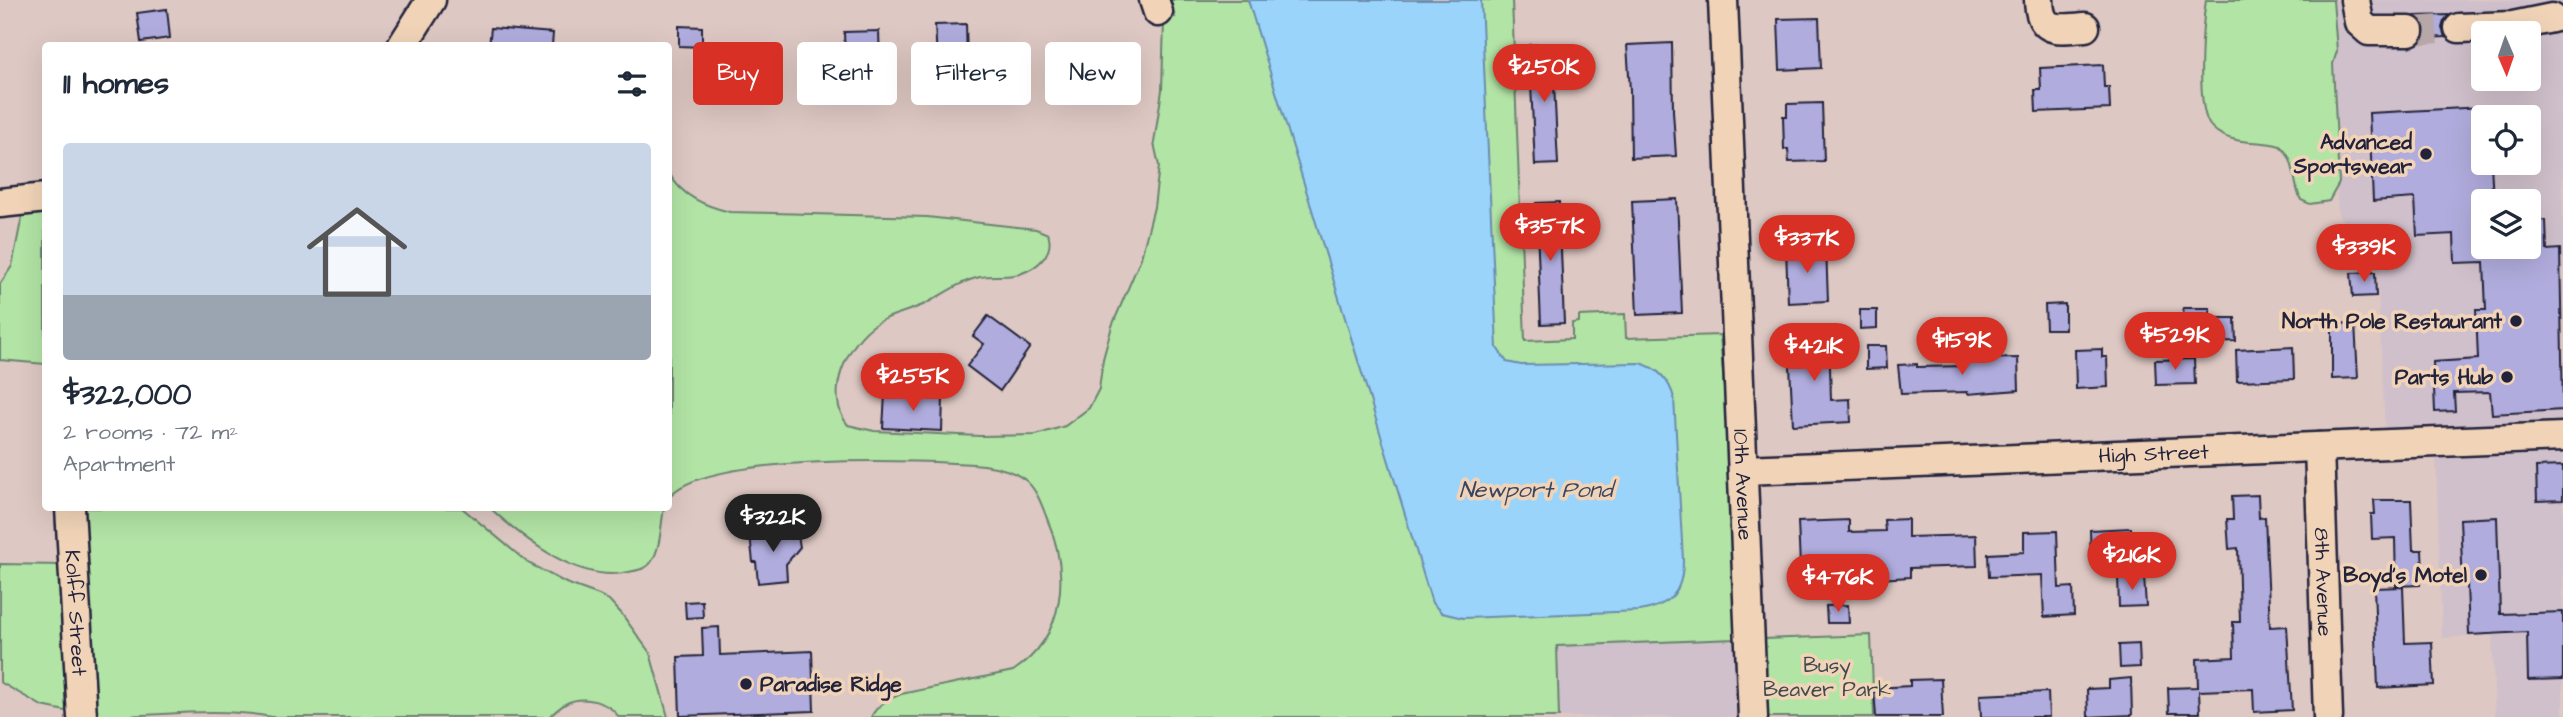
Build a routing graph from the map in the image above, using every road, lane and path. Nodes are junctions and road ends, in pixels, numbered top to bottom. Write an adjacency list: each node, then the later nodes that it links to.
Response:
1 (431, 0): 9 (street)
2 (1723, 0): 14 (street, 10th Avenue)
3 (2039, 0): 6 (street)
4 (2355, 0): 8 (street)
5 (2552, 18): 7 (street)
6 (2085, 27)
7 (2459, 28)
8 (2409, 31)
9 (404, 42)
10 (42, 198): 11 (street)
11 (0, 203)
12 (2563, 437): 13 (street, High Street)
13 (2319, 447): 14 (street, High Street); 18 (street, 8th Avenue)
14 (1743, 470): 17 (street, 10th Avenue)
15 (70, 511): 16 (street, Kolff Street)
16 (82, 717)
17 (1753, 717)
18 (2328, 717)

